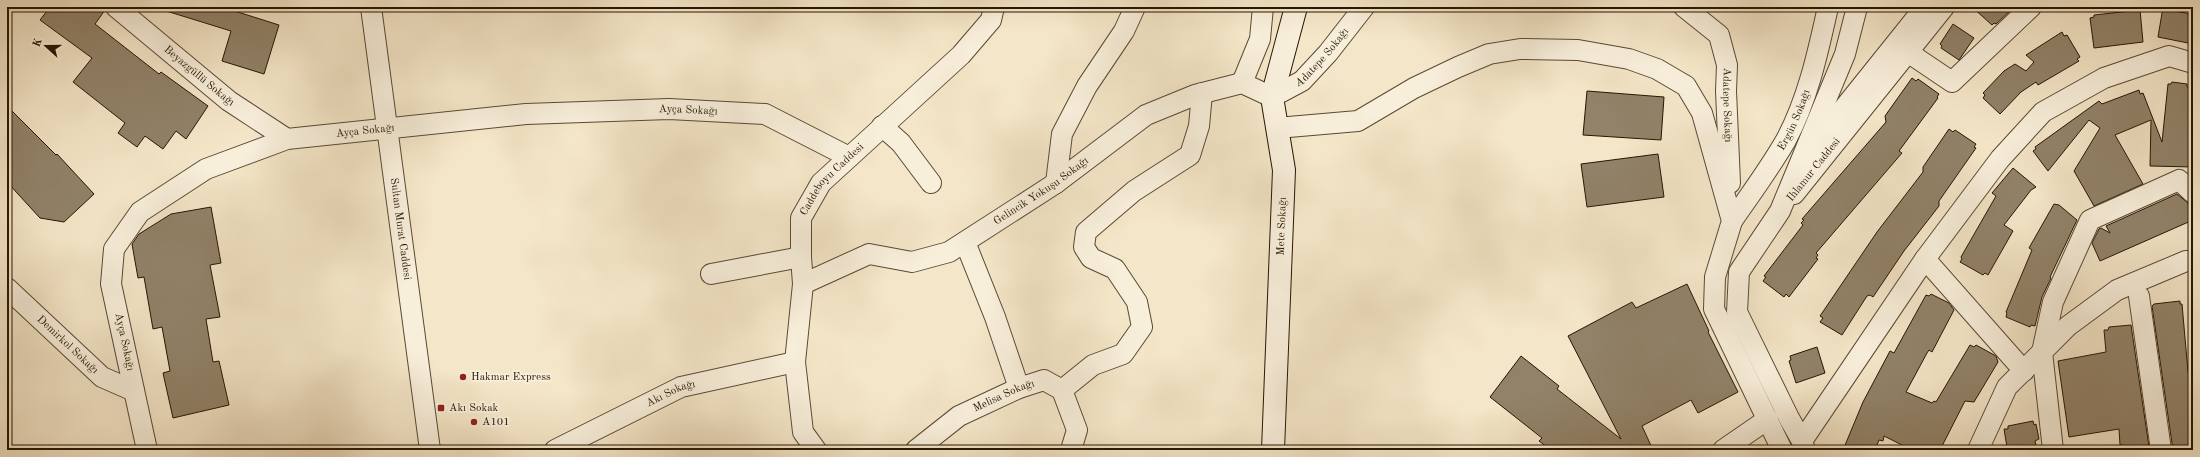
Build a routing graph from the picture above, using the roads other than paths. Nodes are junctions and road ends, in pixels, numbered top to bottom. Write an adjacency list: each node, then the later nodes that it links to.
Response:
1 (116, 7): 22 (street, Beyazgüllü Sokağı)
2 (371, 7): 21 (street, Sultan Murat Caddesi)
3 (994, 7): 19 (street, Caddeboyu Caddesi)
4 (1135, 7): 25 (street)
5 (1262, 7): 16 (street)
6 (1296, 7): 18 (main road, Mete Sokağı)
7 (1364, 7): 18 (street, Adatepe Sokağı)
8 (1684, 7): 28 (street, Adatepe Sokağı)
9 (1828, 7): 28 (street, Ergün Sokağı)
10 (1857, 7): 27 (street)
11 (1925, 7): 27 (street, Ihlamur Caddesi)
12 (1944, 7): 14 (street, Ihlamur Caddesi)
13 (2031, 7): 14 (street)
14 (1908, 53): 27 (street, Ihlamur Caddesi)
15 (2193, 63): 31 (street)
16 (1242, 82): 17 (street, Gelincik Yokuşu Sokağı); 18 (street)
17 (1202, 93): 25 (street, Gelincik Yokuşu Sokağı); 41 (street)
18 (1272, 97): 20 (main road, Mete Sokağı)
19 (882, 126): 23 (street, Caddeboyu Caddesi); 24 (street)
20 (1277, 128): 28 (street); 51 (main road, Mete Sokağı)
21 (389, 130): 22 (street, Ayça Sokağı); 23 (street, Ayça Sokağı); 46 (street, Sultan Murat Caddesi)
22 (287, 139): 42 (street, Ayça Sokağı)
23 (849, 157): 30 (street, Caddeboyu Caddesi)
24 (931, 183)
25 (1056, 183): 29 (street, Gelincik Yokuşu Sokağı)
26 (2193, 193): 37 (street)
27 (1780, 211): 44 (street)
28 (1732, 221): 43 (street)
29 (965, 242): 34 (street, Gelincik Yokuşu Sokağı); 40 (street)
30 (801, 257): 33 (street); 34 (street, Caddeboyu Caddesi)
31 (1925, 259): 39 (street); 44 (street)
32 (2193, 261): 37 (street)
33 (711, 274)
34 (803, 284): 38 (street, Caddeboyu Caddesi)
35 (7, 288): 42 (street, Demirkol Sokağı)
36 (2139, 296): 56 (street)
37 (2042, 352): 39 (street); 55 (street)
38 (795, 362): 47 (street, Akı Sokağı); 48 (street, Caddeboyu Caddesi)
39 (2024, 371): 54 (street)
40 (1019, 388): 41 (street, Melisa Sokağı); 49 (street, Melisa Sokağı)
41 (1062, 390): 50 (street)
42 (134, 391): 45 (street, Ayça Sokağı)
43 (1768, 419): 52 (street); 53 (street)
44 (1804, 445)
45 (147, 450)
46 (430, 450)
47 (555, 450)
48 (816, 450)
49 (916, 450)
50 (1071, 450)
51 (1275, 450)
52 (1723, 450)
53 (1782, 450)
54 (1978, 450)
55 (2053, 450)
56 (2161, 450)

